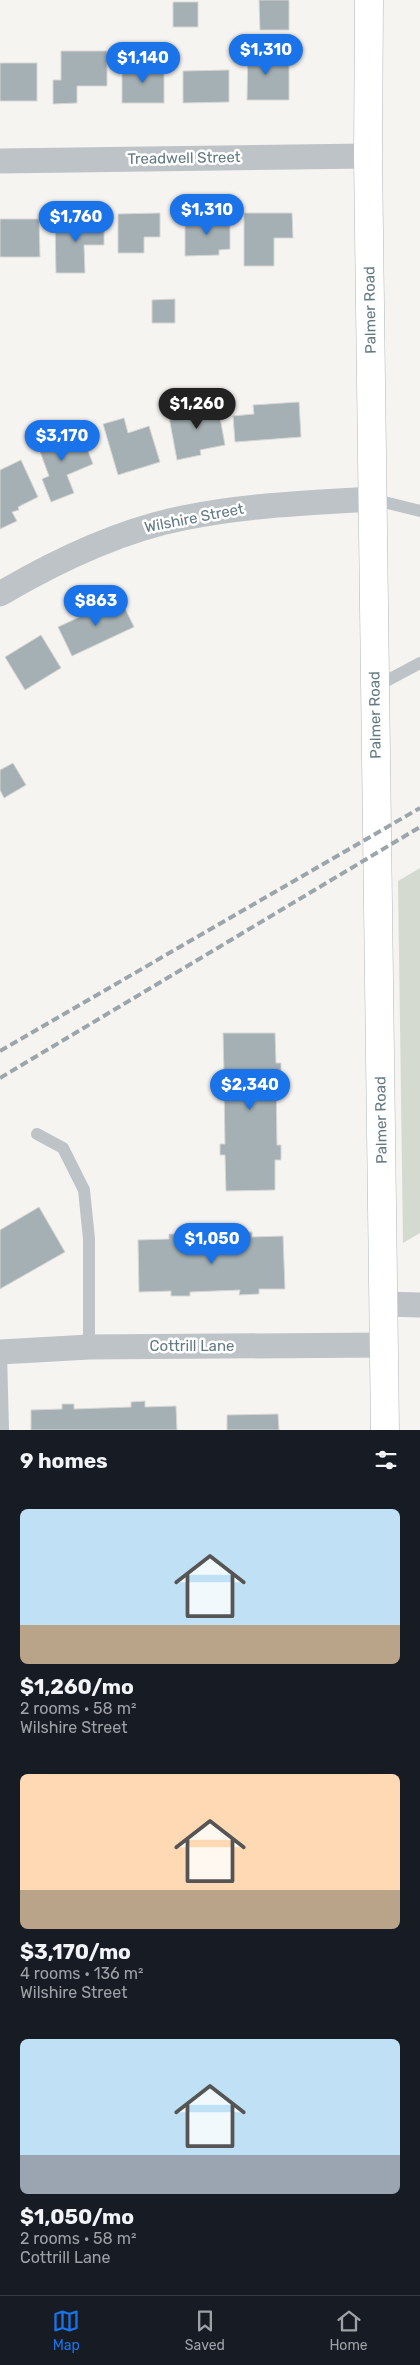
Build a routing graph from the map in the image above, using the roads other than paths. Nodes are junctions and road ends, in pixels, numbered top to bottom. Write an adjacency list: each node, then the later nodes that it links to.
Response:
1 (369, 0): 2 (street, Palmer Road)
2 (368, 156): 3 (street, Treadwell Street); 4 (street, Palmer Road)
3 (0, 161)
4 (372, 499): 5 (lane); 6 (street, Wilshire Street); 8 (street, Palmer Road)
5 (420, 511)
6 (0, 594)
7 (420, 663): 8 (lane)
8 (375, 687): 10 (street, Palmer Road)
9 (37, 1134): 13 (lane)
10 (384, 1304): 11 (street); 12 (street, Palmer Road)
11 (420, 1305)
12 (384, 1345): 13 (street, Cottrill Lane); 16 (street, Palmer Road)
13 (89, 1347): 14 (street, Cottrill Lane)
14 (0, 1352): 15 (lane)
15 (3, 1430)
16 (385, 1430)

